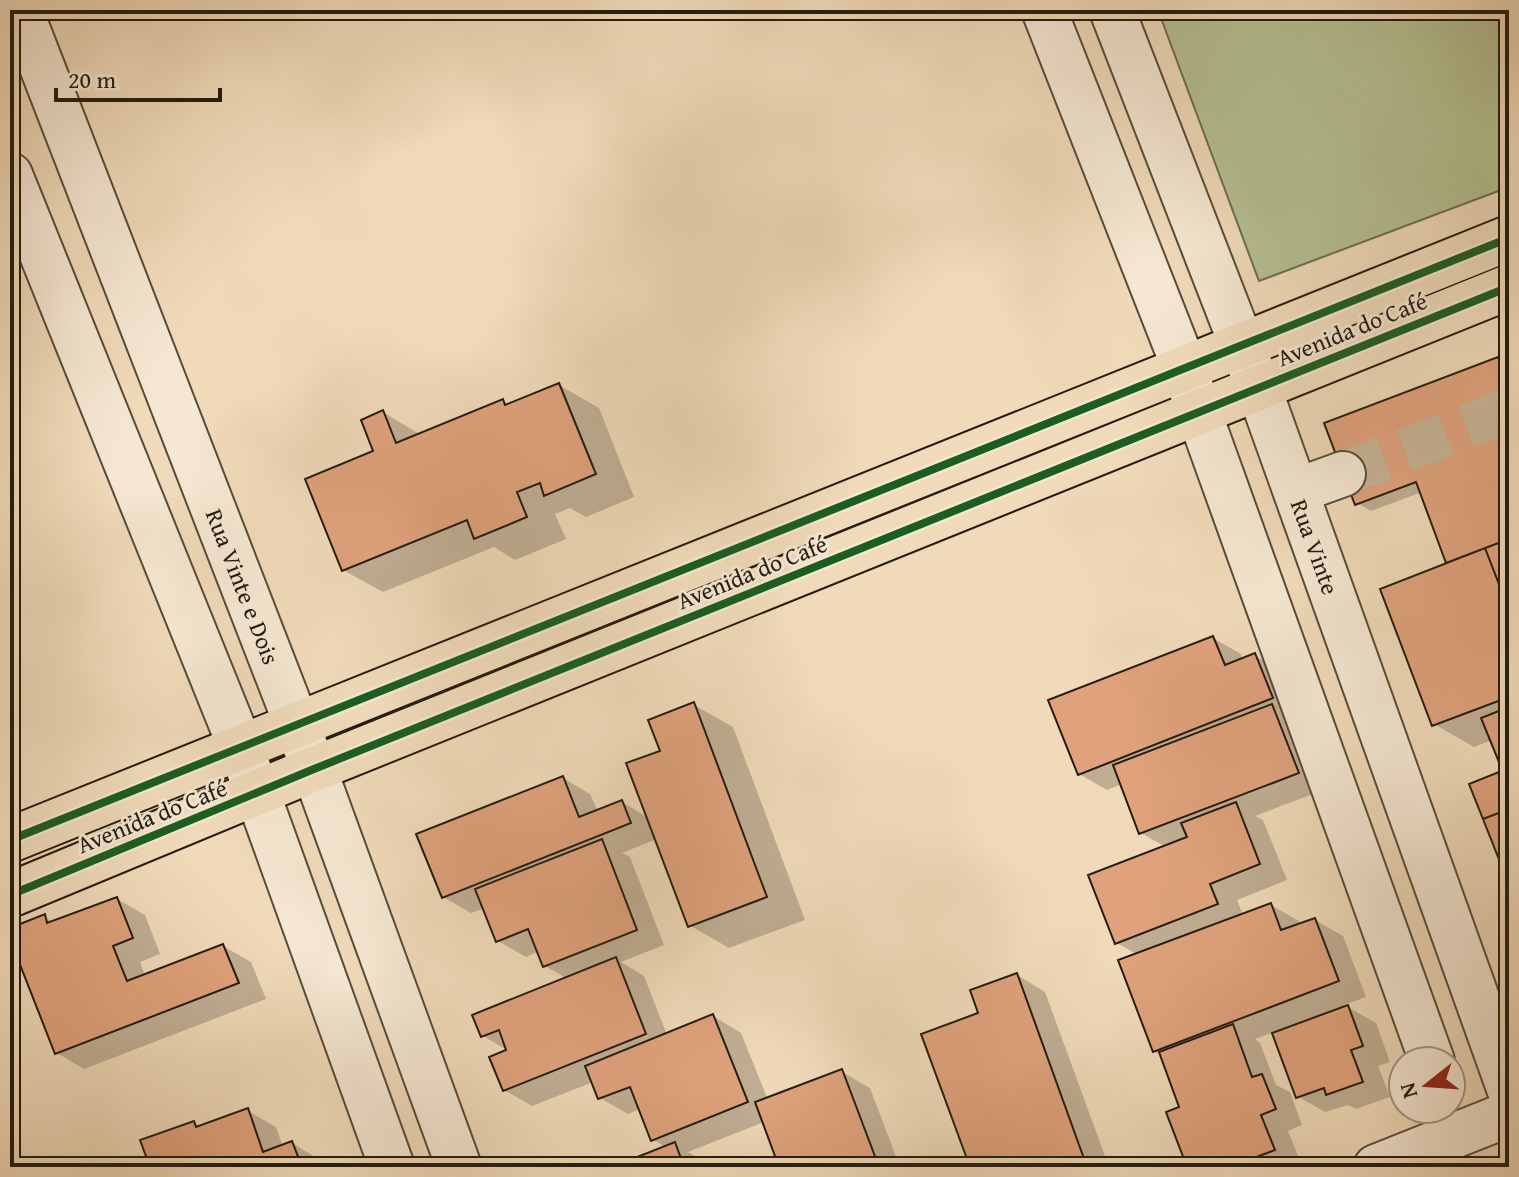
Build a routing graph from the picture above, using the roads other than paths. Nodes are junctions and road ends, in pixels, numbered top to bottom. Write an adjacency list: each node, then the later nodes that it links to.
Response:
1 (20, 10): 13 (street, Rua Vinte e Dois)
2 (1044, 10): 8 (street)
3 (1112, 10): 7 (street, Rua Vinte)
4 (10, 175): 14 (street)
5 (1509, 238): 7 (main road, Avenida do Café)
6 (1509, 287): 9 (main road, Avenida do Café)
7 (1241, 346): 8 (main road, Avenida do Café); 9 (street, Rua Vinte)
8 (1185, 369): 10 (street); 13 (main road, Avenida do Café)
9 (1259, 389): 10 (main road, Avenida do Café); 12 (street, Rua Vinte)
10 (1199, 413): 15 (main road, Avenida do Café); 19 (street)
11 (1343, 474): 12 (street)
12 (1296, 491): 20 (street, Rua Vinte)
13 (296, 726): 14 (main road, Avenida do Café); 15 (street, Rua Vinte e Dois)
14 (241, 748): 16 (street); 17 (main road, Avenida do Café)
15 (314, 769): 16 (main road, Avenida do Café); 24 (street, Rua Vinte e Dois)
16 (258, 795): 18 (main road, Avenida do Café); 23 (street)
17 (10, 840)
18 (10, 895)
19 (1426, 1045)
20 (1509, 1088)
21 (1509, 1114): 22 (street)
22 (1460, 1137): 25 (street)
23 (392, 1167)
24 (459, 1167)
25 (1376, 1167)

